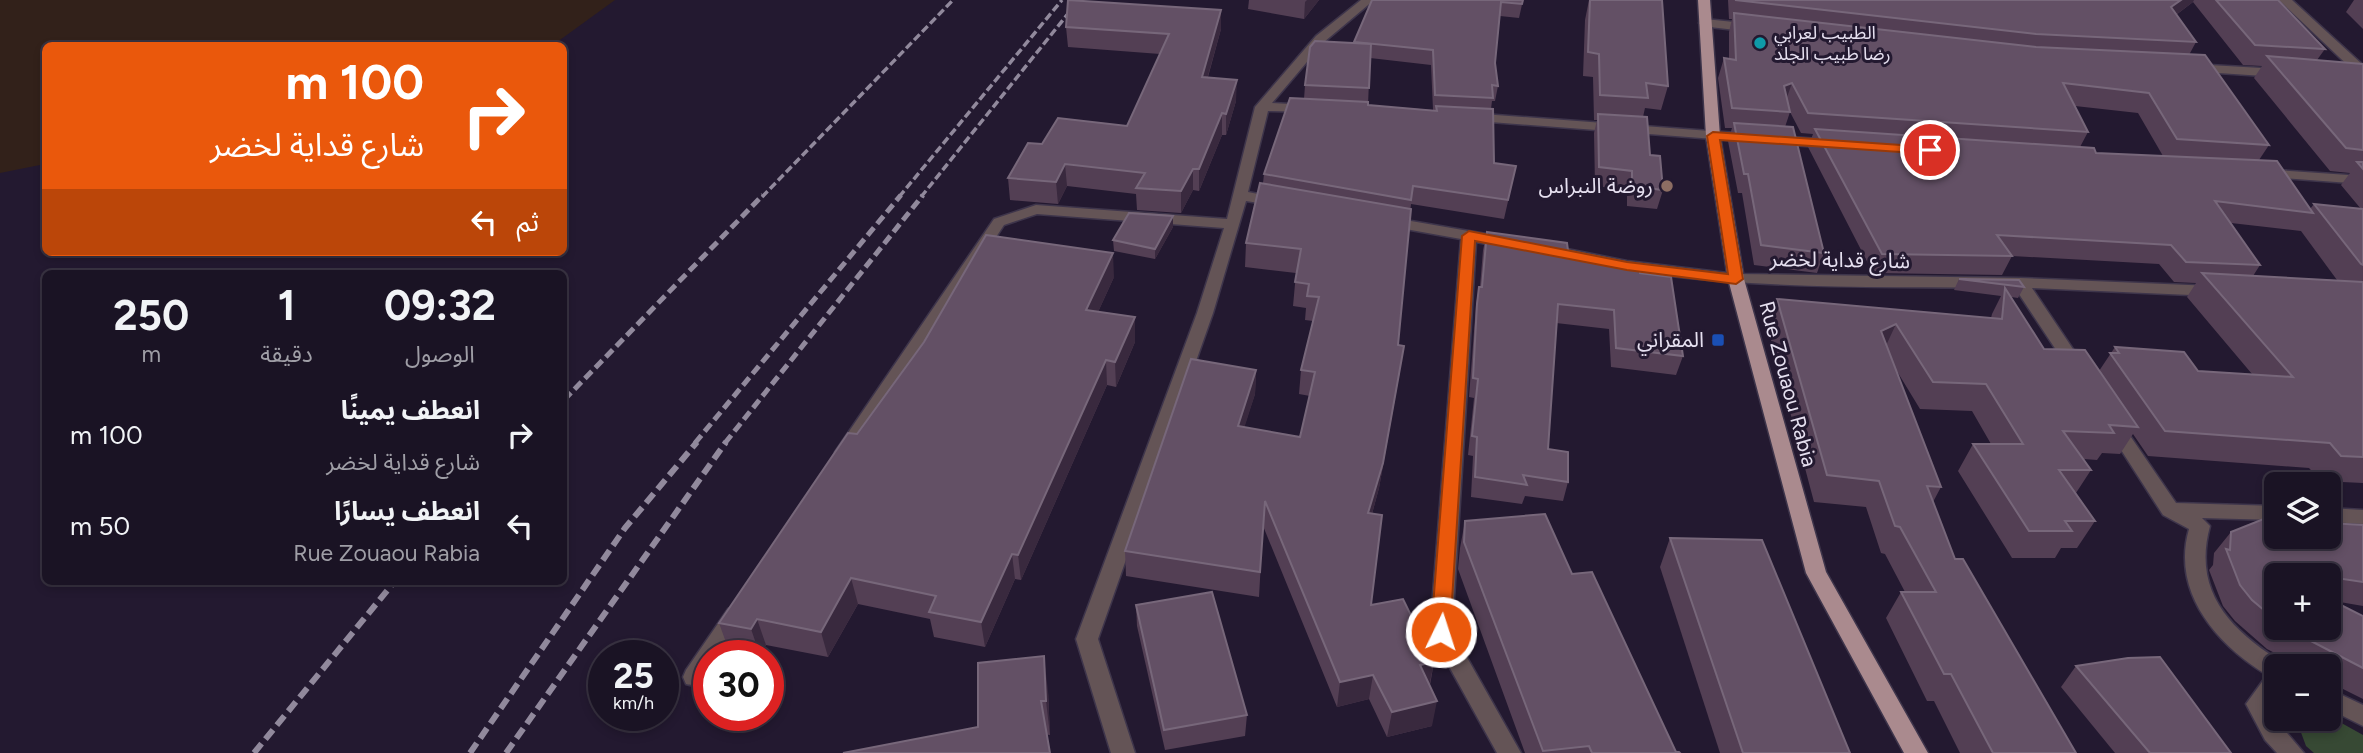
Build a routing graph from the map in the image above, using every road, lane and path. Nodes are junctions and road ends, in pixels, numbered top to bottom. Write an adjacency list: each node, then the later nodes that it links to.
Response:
1 (1368, 0): 9 (street)
2 (1704, 0): 4 (main road, Rue Zouaou Rabia)
3 (2285, 0): 8 (street)
4 (1705, 23): 5 (street); 12 (main road, Rue Zouaou Rabia)
5 (1772, 31)
6 (2175, 67): 7 (street)
7 (2296, 74)
8 (2359, 76)
9 (1262, 107): 10 (street); 16 (street)
10 (1328, 110)
11 (1448, 116): 12 (street)
12 (1713, 136): 13 (street); 21 (main road, Rue Zouaou Rabia)
13 (1851, 145)
14 (2252, 172): 15 (street)
15 (2363, 180)
16 (1240, 195): 17 (street); 19 (street)
17 (1293, 205)
18 (1374, 219): 20 (street, شارع قداية لخضر)
19 (1233, 224): 26 (street); 39 (street)
20 (1469, 236): 21 (street, شارع قداية لخضر); 40 (street)
21 (1736, 279): 22 (street, شارع قداية لخضر); 41 (main road, Rue Zouaou Rabia)
22 (2020, 283): 23 (street, شارع قداية لخضر); 24 (street)
23 (2226, 291)
24 (2087, 385)
25 (2102, 408): 27 (street)
26 (831, 472)
27 (2170, 510): 28 (street); 33 (street)
28 (2264, 513)
29 (2341, 516): 30 (street)
30 (2363, 517)
31 (747, 597): 32 (street)
32 (719, 640)
33 (2264, 660)
34 (2264, 695): 37 (street)
35 (2341, 704): 36 (street)
36 (2363, 716)
37 (2264, 717)
38 (2272, 731): 42 (street)
39 (1123, 753)
40 (1509, 753)
41 (1916, 753)
42 (2292, 753)

